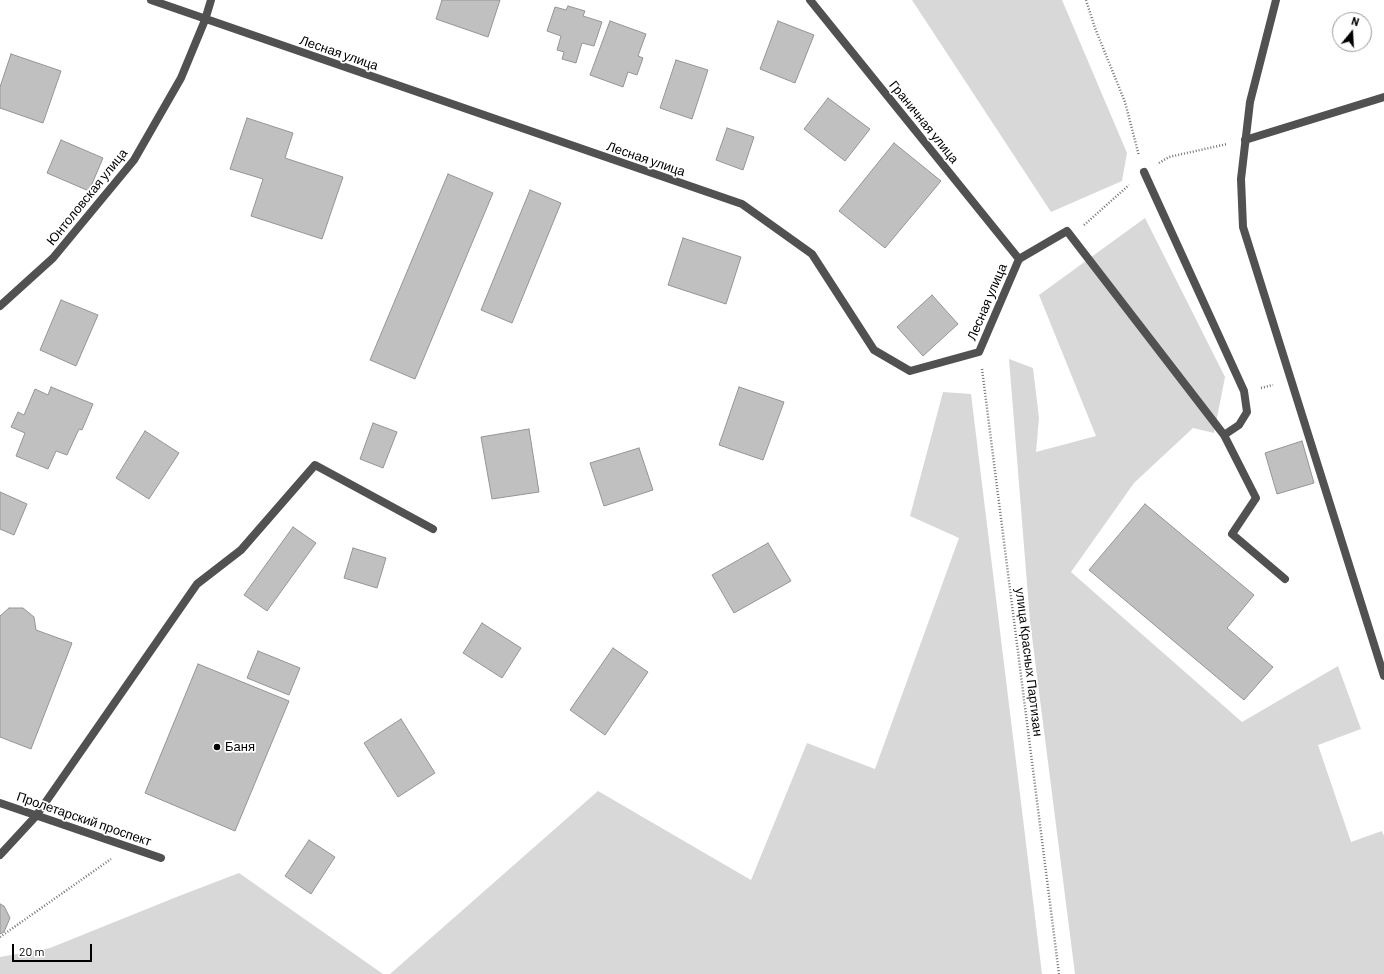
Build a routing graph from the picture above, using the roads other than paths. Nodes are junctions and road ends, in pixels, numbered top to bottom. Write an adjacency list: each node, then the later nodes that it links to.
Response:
1 (150, 0): 5 (street, Лесная улица)
2 (211, 0): 5 (street, Юнтоловская улица)
3 (810, 0): 9 (street, Граничная улица)
4 (1276, 0): 7 (street)
5 (205, 20): 9 (street, Лесная улица); 10 (street, Юнтоловская улица)
6 (1384, 97): 7 (street)
7 (1245, 140): 14 (street)
8 (1144, 172): 11 (street)
9 (1019, 259): 11 (street)
10 (0, 306)
11 (1224, 435): 13 (street)
12 (433, 529): 16 (street)
13 (1285, 578)
14 (1384, 676)
15 (0, 803): 16 (street, Пролетарский проспект)
16 (36, 816): 17 (street); 18 (street, Пролетарский проспект)
17 (0, 855)
18 (161, 858)

